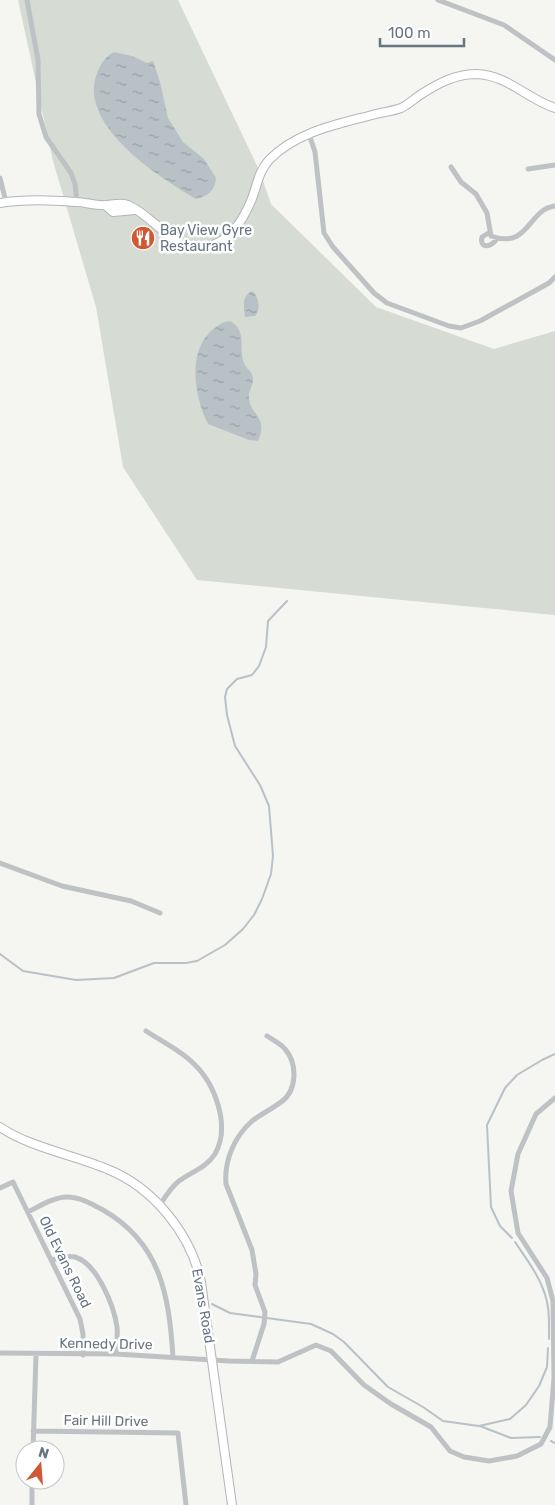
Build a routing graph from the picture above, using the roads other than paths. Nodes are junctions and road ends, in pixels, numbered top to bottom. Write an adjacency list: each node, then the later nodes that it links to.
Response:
1 (27, 0): 11 (street)
2 (438, 0): 3 (street)
3 (555, 60)
4 (555, 108): 5 (street)
5 (309, 134): 11 (street); 15 (street)
6 (555, 165): 8 (street)
7 (451, 167): 13 (street)
8 (528, 169)
9 (0, 178): 10 (street)
10 (3, 202): 11 (street)
11 (77, 202)
12 (555, 206): 14 (street)
13 (490, 232): 14 (street); 14 (street)
14 (497, 238)
15 (555, 277)
16 (0, 863): 17 (street)
17 (160, 913)
18 (146, 1031): 23 (street)
19 (267, 1036): 32 (street)
20 (555, 1098): 32 (street, Kennedy Drive)
21 (0, 1127): 23 (street, Evans Road)
22 (0, 1188): 24 (street, Old Evans Road)
23 (160, 1205): 31 (street, Evans Road)
24 (28, 1212): 25 (street, Old Evans Road); 30 (street)
25 (52, 1260): 27 (street, Old Evans Road); 28 (street)
26 (0, 1353): 29 (street, Kennedy Drive)
27 (83, 1354): 28 (street, Kennedy Drive); 29 (street, Kennedy Drive)
28 (116, 1354): 30 (street, Kennedy Drive)
29 (36, 1355): 33 (street)
30 (173, 1357): 31 (street, Kennedy Drive)
31 (212, 1359): 32 (street, Kennedy Drive); 38 (street, Evans Road)
32 (252, 1362)
33 (33, 1431): 34 (street); 37 (street, Fair Hill Drive)
34 (33, 1440)
35 (32, 1490): 36 (street)
36 (32, 1505)
37 (186, 1505)
38 (232, 1505)

